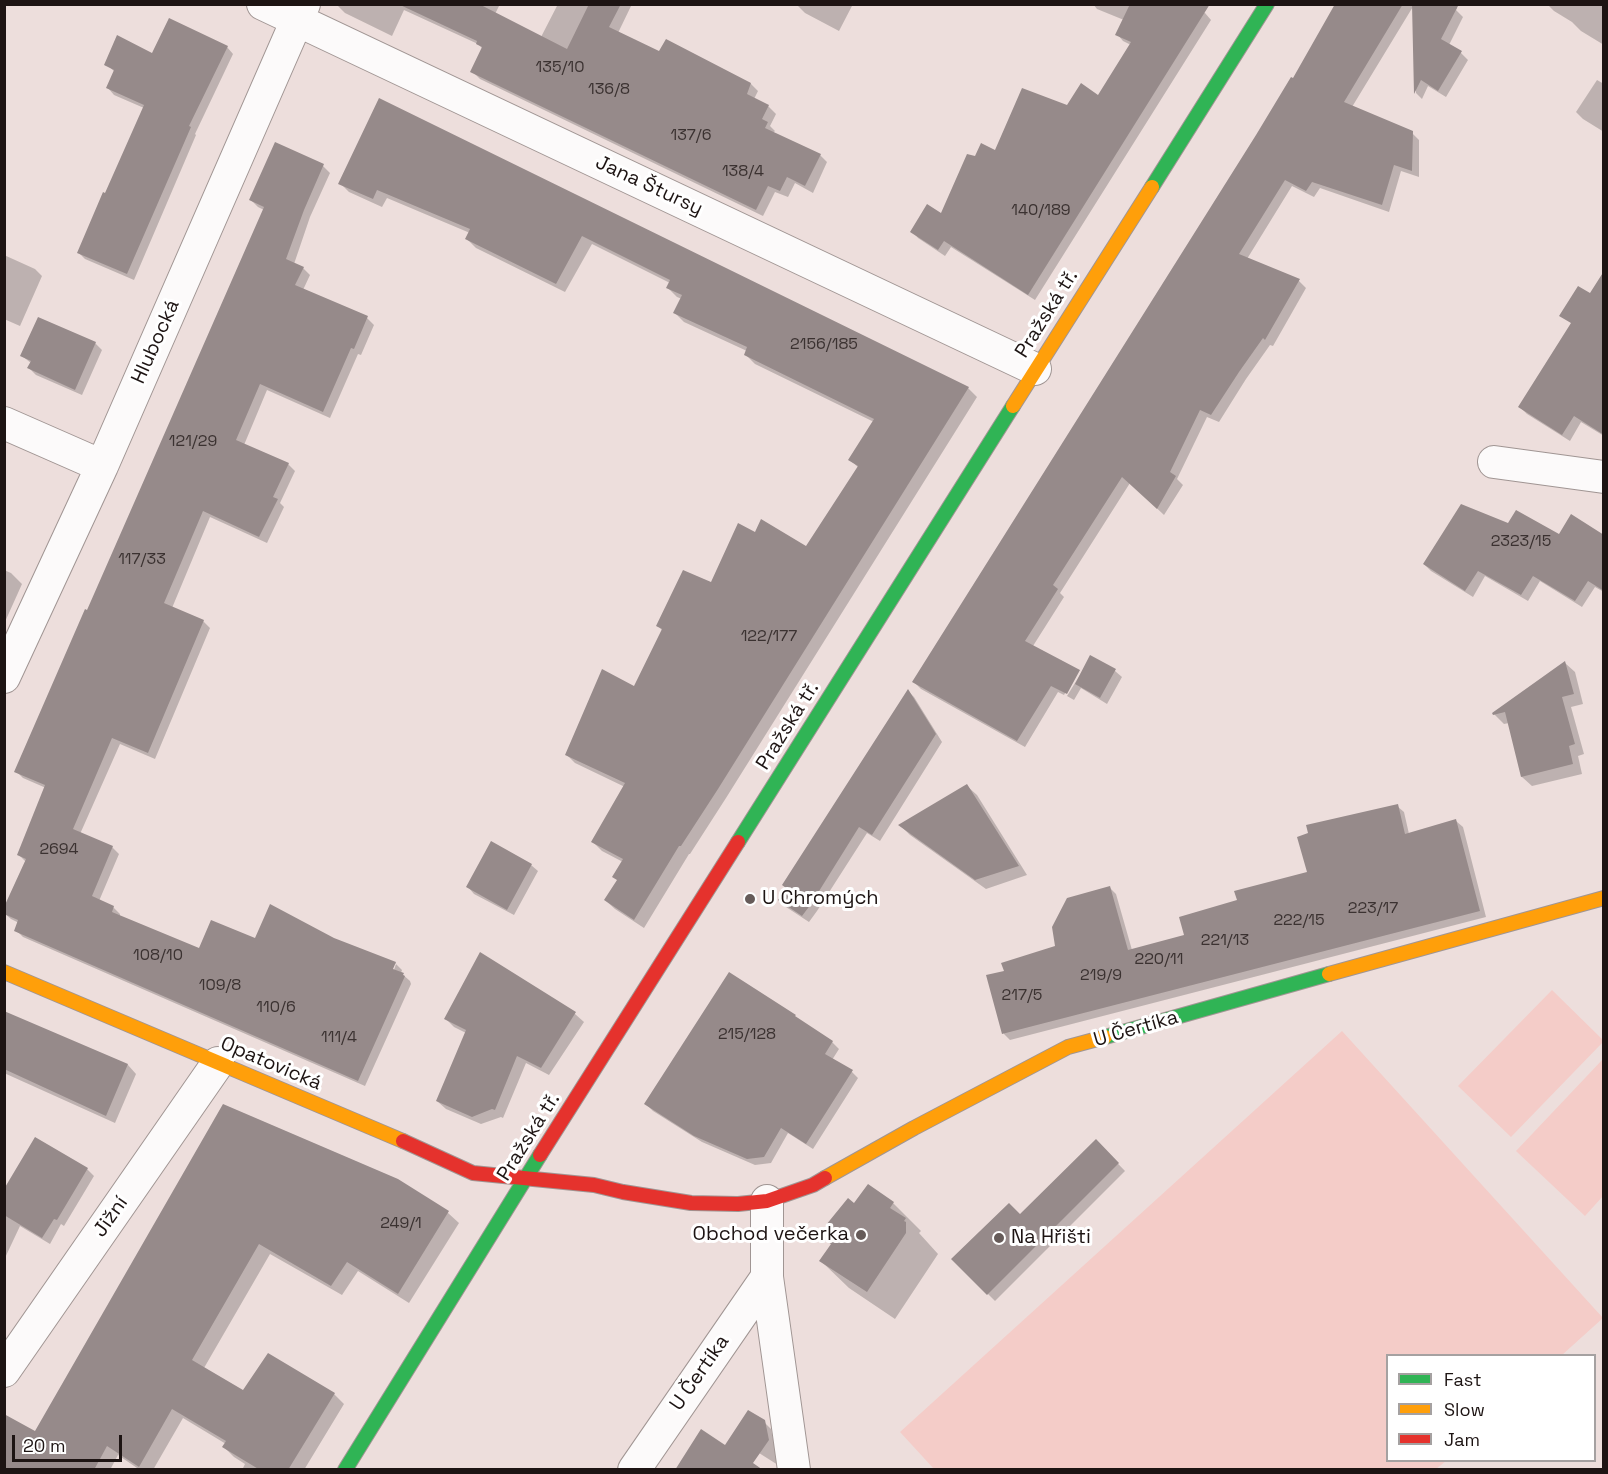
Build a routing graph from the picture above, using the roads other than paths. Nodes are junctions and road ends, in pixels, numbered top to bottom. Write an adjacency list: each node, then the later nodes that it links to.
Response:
1 (263, 4): 3 (street, Jana Štursy)
2 (1267, 4): 4 (main road, Pražská tř.)
3 (301, 13): 4 (street, Jana Štursy); 7 (street, Hlubocká)
4 (1035, 369): 13 (main road, Pražská tř.)
5 (4, 423): 7 (street)
6 (1494, 462): 8 (street)
7 (102, 466): 9 (street, Hlubocká)
8 (1604, 477)
9 (4, 677)
10 (1604, 898): 14 (main road, U Čertíka)
11 (4, 972): 12 (main road, Opatovická)
12 (218, 1064): 13 (main road, Opatovická); 16 (street, Jižní)
13 (526, 1178): 14 (main road, U Čertíka); 17 (main road, Pražská tř.)
14 (766, 1200): 15 (street)
15 (767, 1277): 18 (street, U Čertíka); 19 (street)
16 (4, 1371)
17 (345, 1470)
18 (634, 1470)
19 (794, 1470)

